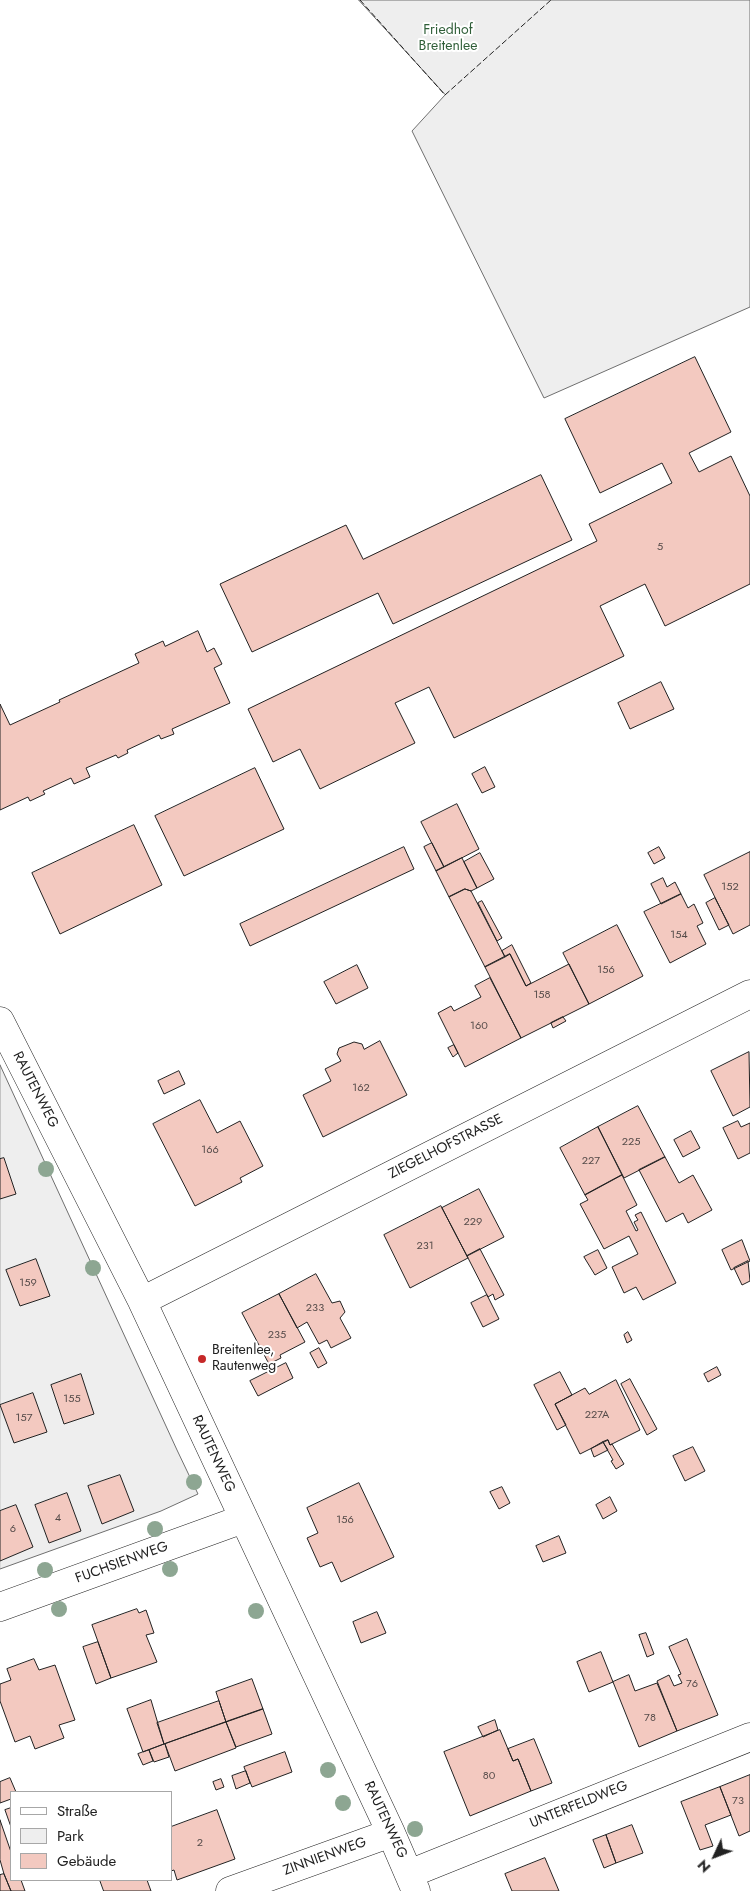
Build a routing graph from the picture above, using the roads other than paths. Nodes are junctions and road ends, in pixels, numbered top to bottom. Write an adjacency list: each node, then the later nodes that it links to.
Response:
1 (750, 994): 3 (street, ZIEGELHOFSTRASSE)
2 (0, 1021): 3 (street, RAUTENWEG)
3 (142, 1301): 4 (street, RAUTENWEG)
4 (243, 1519): 5 (street, FUCHSIENWEG); 7 (street, RAUTENWEG)
5 (0, 1607)
6 (750, 1736): 8 (street, UNTERFELDWEG)
7 (392, 1833): 8 (street, RAUTENWEG); 9 (street, ZINNIENWEG)
8 (412, 1883)
9 (230, 1891)

